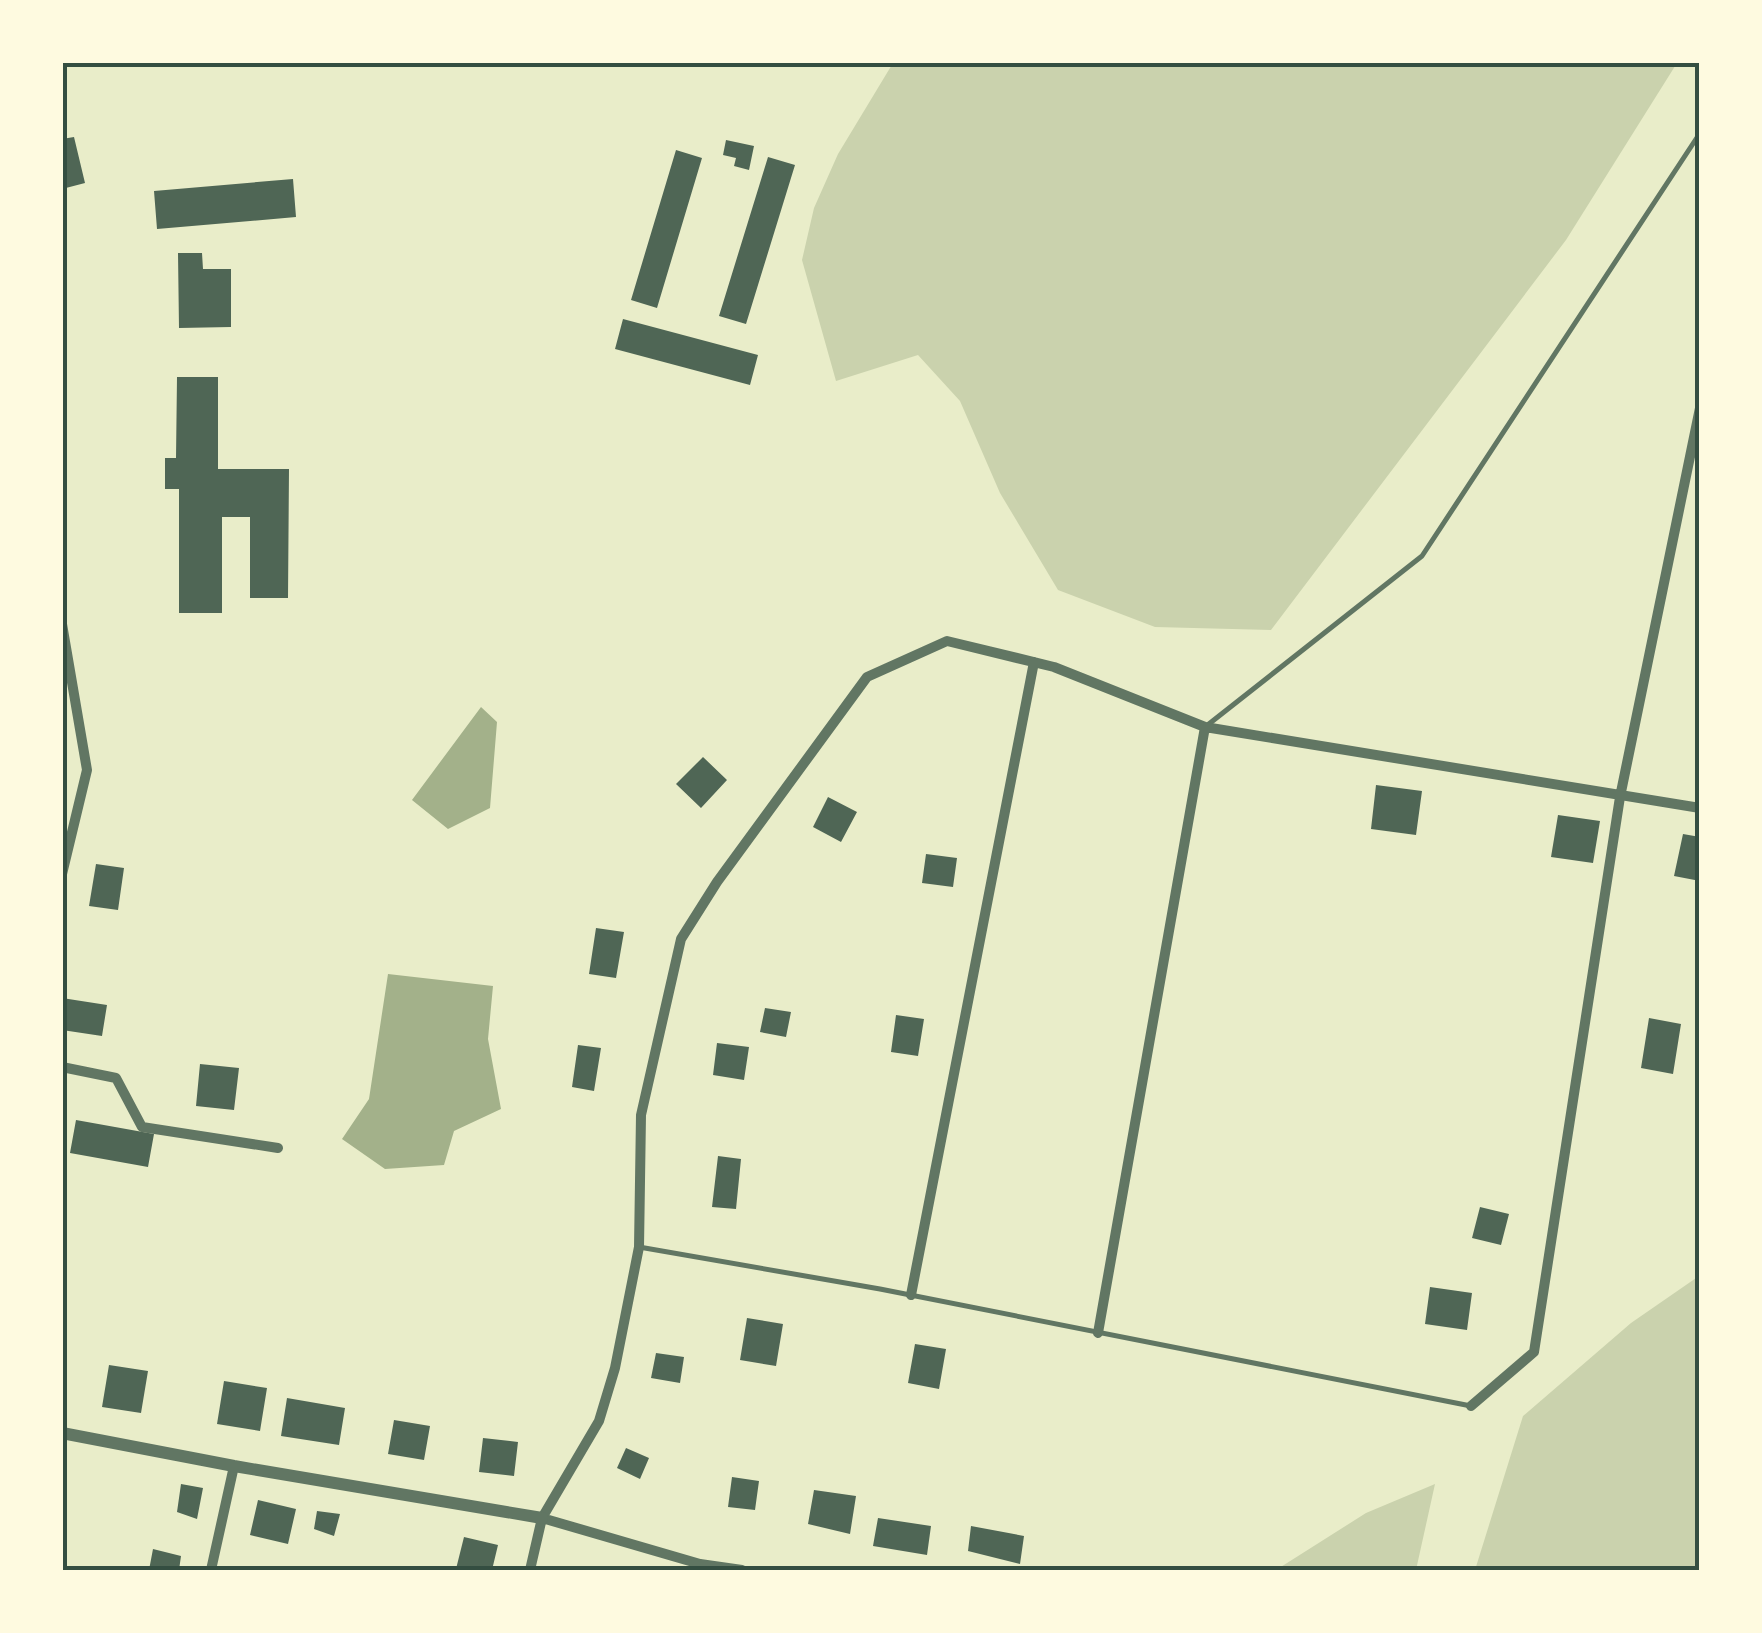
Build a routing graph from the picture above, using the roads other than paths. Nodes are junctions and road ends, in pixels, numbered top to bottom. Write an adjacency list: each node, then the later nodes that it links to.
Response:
1 (1700, 132): 5 (lane)
2 (1700, 408): 6 (street)
3 (62, 624): 8 (street)
4 (1034, 662): 5 (street); 11 (street); 12 (street)
5 (1205, 727): 6 (street); 13 (street)
6 (1620, 797): 7 (street); 14 (street)
7 (1700, 808)
8 (62, 874)
9 (62, 1067): 10 (street)
10 (278, 1148)
11 (639, 1247): 12 (lane); 17 (street)
12 (911, 1295): 13 (lane)
13 (1098, 1332): 14 (lane)
14 (1471, 1406)
15 (62, 1433): 16 (street)
16 (234, 1466): 17 (street); 18 (street)
17 (542, 1518): 19 (street); 20 (street)
18 (211, 1570)
19 (530, 1570)
20 (742, 1570)

